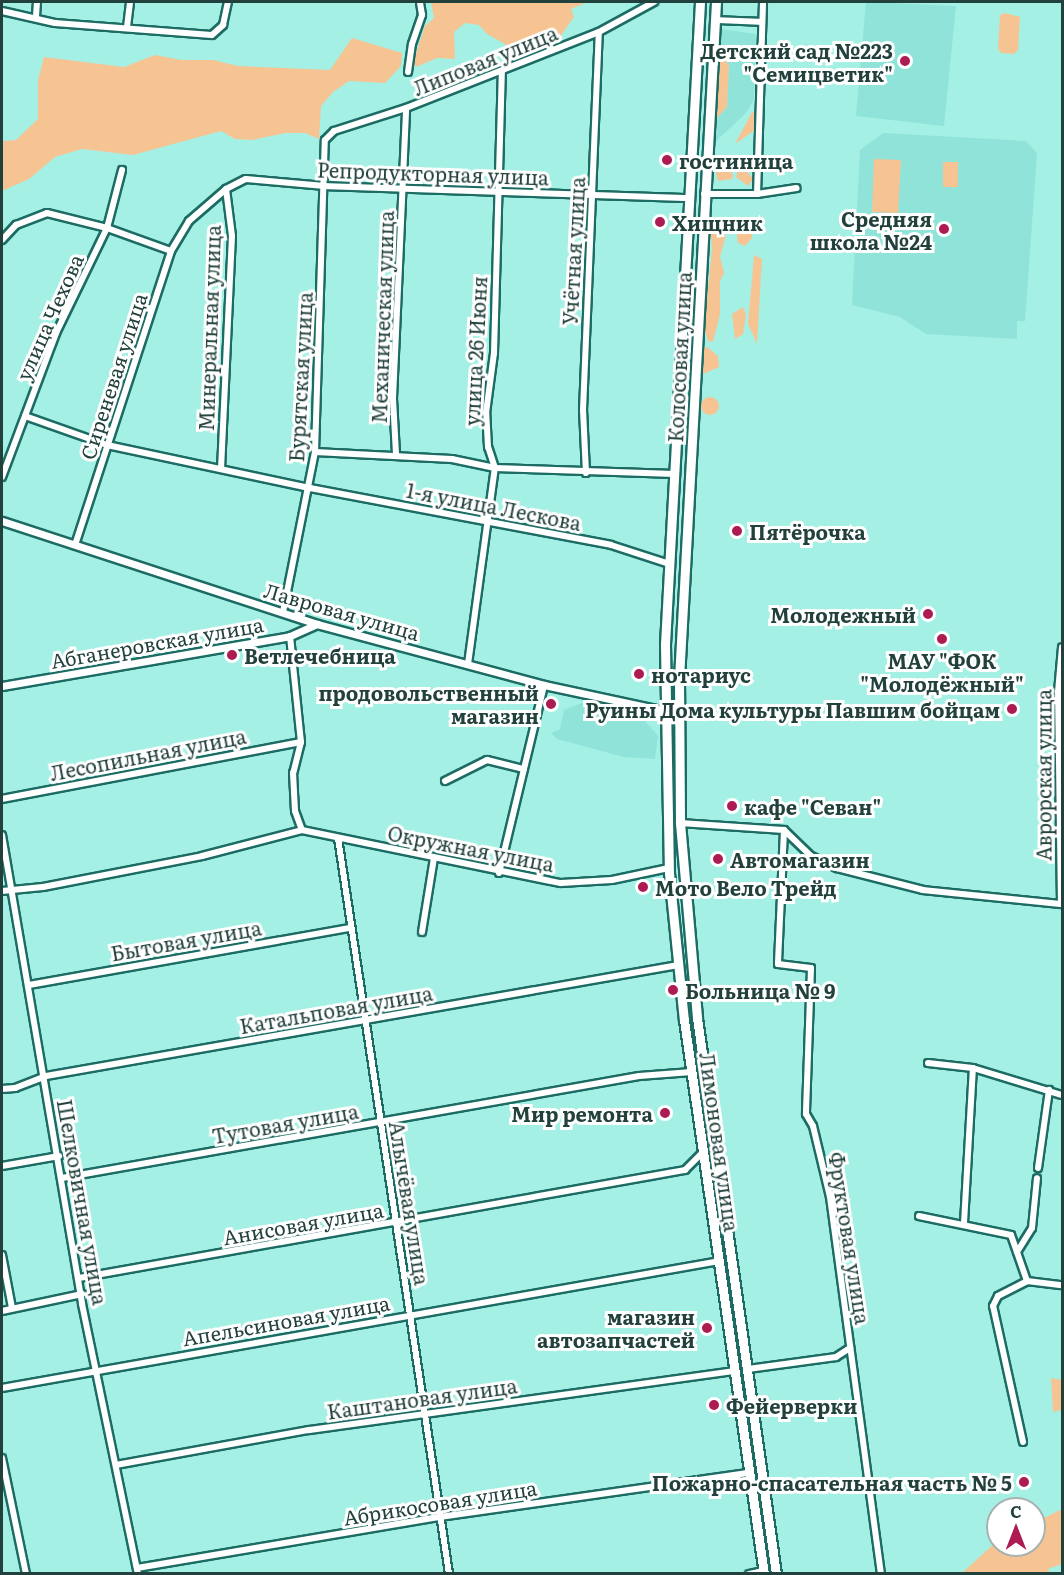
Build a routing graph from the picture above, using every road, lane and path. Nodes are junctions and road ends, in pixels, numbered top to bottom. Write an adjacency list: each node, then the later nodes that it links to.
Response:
1 (37, 2): 10 (street)
2 (130, 2): 13 (street)
3 (228, 2): 13 (street)
4 (420, 2): 15 (street)
5 (654, 2): 14 (street, Липовая улица)
6 (700, 2): 28 (highway, Колосовая улица)
7 (716, 2): 11 (highway, Колосовая улица)
8 (763, 2): 12 (street)
9 (2, 11): 10 (street)
10 (36, 16): 13 (street)
11 (715, 20): 12 (street); 25 (highway, Колосовая улица)
12 (762, 22): 26 (street)
13 (127, 27)
14 (599, 32): 16 (street, Липовая улица); 27 (street, Учётная улица)
15 (408, 72)
16 (502, 72): 17 (street, Липовая улица); 24 (street, улица 26 Июня)
17 (406, 108): 18 (street, Липовая улица); 21 (street, Механическая улица)
18 (325, 140): 20 (street, Бурятская улица)
19 (122, 170): 30 (street, улица Чехова)
20 (325, 186): 21 (street, Репродукторная улица); 23 (street, Репродукторная улица); 35 (street, Бурятская улица)
21 (403, 187): 24 (street, Репродукторная улица); 36 (street, Механическая улица)
22 (797, 188): 26 (street)
23 (226, 189): 29 (street, Репродукторная улица); 38 (street, Минеральная улица)
24 (498, 190): 27 (street, Репродукторная улица); 37 (street, улица 26 Июня)
25 (704, 194): 26 (street); 56 (highway, Колосовая улица)
26 (757, 194)
27 (593, 196): 28 (street, Репродукторная улица); 39 (street, Учётная улица)
28 (690, 198): 40 (highway, Колосовая улица)
29 (189, 221): 32 (street, Сиреневая улица)
30 (107, 228): 31 (street); 32 (street); 33 (street, улица Чехова)
31 (2, 240)
32 (171, 251): 34 (street, Сиреневая улица)
33 (25, 416): 34 (street, 1-я улица Лескова); 41 (street, улица Чехова)
34 (107, 445): 38 (street, 1-я улица Лескова); 45 (street, Сиреневая улица)
35 (315, 452): 36 (street); 42 (street, Бурятская улица)
36 (396, 454): 37 (street)
37 (495, 468): 39 (street); 44 (street, улица 26 Июня)
38 (221, 469): 42 (street, 1-я улица Лескова)
39 (586, 473): 40 (street)
40 (675, 474): 46 (highway, Колосовая улица)
41 (2, 477)
42 (310, 488): 44 (street, 1-я улица Лескова); 47 (street, Бурятская улица)
43 (2, 521): 45 (street, Лавровая улица)
44 (489, 523): 46 (street, 1-я улица Лескова); 51 (street, улица 26 Июня)
45 (75, 545): 47 (street, Лавровая улица)
46 (670, 564): 55 (highway, Колосовая улица)
47 (283, 612): 48 (street, Лавровая улица)
48 (317, 624): 49 (street, Абганеровская улица); 51 (street, Лавровая улица)
49 (290, 636): 52 (street, Абганеровская улица); 57 (street)
50 (1062, 646): 54 (street, Аврорская улица)
51 (468, 664): 53 (street, Лавровая улица)
52 (2, 685)
53 (544, 685): 55 (street, Лавровая улица); 58 (street)
54 (1060, 693): 61 (street, Аврорская улица)
55 (666, 713): 56 (street, Лавровая улица); 68 (highway, Лимоновая улица)
56 (679, 714): 62 (highway, Лимоновая улица)
57 (301, 742): 60 (street, Лесопильная улица); 63 (street)
58 (524, 769): 59 (street); 69 (street)
59 (445, 781)
60 (2, 799)
61 (1061, 804): 72 (street, Аврорская улица)
62 (680, 823): 64 (street); 106 (highway, Лимоновая улица)
63 (302, 830): 66 (street, Окружная улица); 70 (street)
64 (784, 830): 72 (street); 105 (street, Фруктовая улица)
65 (2, 835): 70 (street, Шелковичная улица)
66 (338, 838): 67 (street, Окружная улица); 73 (street, Алычёвая улица)
67 (434, 858): 69 (street, Окружная улица); 74 (street)
68 (669, 868): 69 (street, Окружная улица); 75 (highway, Лимоновая улица)
69 (499, 873)
70 (13, 889): 71 (street); 76 (street, Шелковичная улица)
71 (2, 891)
72 (1062, 904)
73 (350, 928): 76 (street, Бытовая улица); 77 (street, Алычёвая улица)
74 (422, 932)
75 (678, 965): 77 (street, Катальповая улица); 80 (highway, Лимоновая улица)
76 (29, 985): 81 (street, Шелковичная улица)
77 (365, 1021): 81 (street, Катальповая улица); 85 (street, Алычёвая улица)
78 (928, 1063): 79 (street)
79 (973, 1068): 83 (street); 93 (street)
80 (692, 1072): 85 (street, Тутовая улица); 86 (highway, Лимоновая улица)
81 (46, 1076): 82 (street, Катальповая улица); 87 (street, Шелковичная улица)
82 (2, 1089)
83 (1049, 1090): 84 (street); 89 (street)
84 (1062, 1095)
85 (381, 1123): 90 (street, Тутовая улица); 94 (street, Алычёвая улица)
86 (703, 1152): 94 (street, Анисовая улица); 97 (highway, Лимоновая улица)
87 (59, 1156): 88 (street); 90 (street, Шелковичная улица)
88 (2, 1166)
89 (1038, 1168)
90 (62, 1178): 98 (street, Шелковичная улица)
91 (1037, 1178): 95 (street)
92 (919, 1216): 93 (street)
93 (964, 1223): 95 (street)
94 (396, 1224): 98 (street, Анисовая улица); 104 (street, Алычёвая улица)
95 (1017, 1252): 99 (street)
96 (2, 1255): 102 (street)
97 (718, 1261): 104 (street, Апельсиновая улица); 108 (highway, Лимоновая улица)
98 (79, 1278): 101 (street, Шелковичная улица)
99 (1027, 1281): 100 (street); 111 (street)
100 (1062, 1285)
101 (82, 1294): 102 (street); 107 (street, Шелковичная улица)
102 (12, 1308): 103 (street)
103 (2, 1311)
104 (410, 1314): 107 (street, Апельсиновая улица); 110 (street, Алычёвая улица)
105 (850, 1348): 106 (street); 122 (street, Фруктовая улица)
106 (748, 1369): 121 (highway, Лимоновая улица)
107 (99, 1370): 109 (street, Апельсиновая улица); 113 (street, Шелковичная улица)
108 (734, 1371): 110 (street, Каштановая улица); 114 (highway, Лимоновая улица)
109 (2, 1388)
110 (425, 1414): 113 (street, Каштановая улица); 115 (street, Алычёвая улица)
111 (1023, 1442)
112 (2, 1458): 118 (street)
113 (116, 1465): 116 (street, Шелковичная улица)
114 (750, 1473): 115 (street, Абрикосовая улица); 117 (highway, Лимоновая улица)
115 (439, 1517): 116 (street, Абрикосовая улица); 119 (street, Алычёвая улица)
116 (137, 1571)
117 (763, 1572): 120 (street)
118 (26, 1574)
119 (448, 1574)
120 (749, 1574)
121 (776, 1574)
122 (881, 1574)

